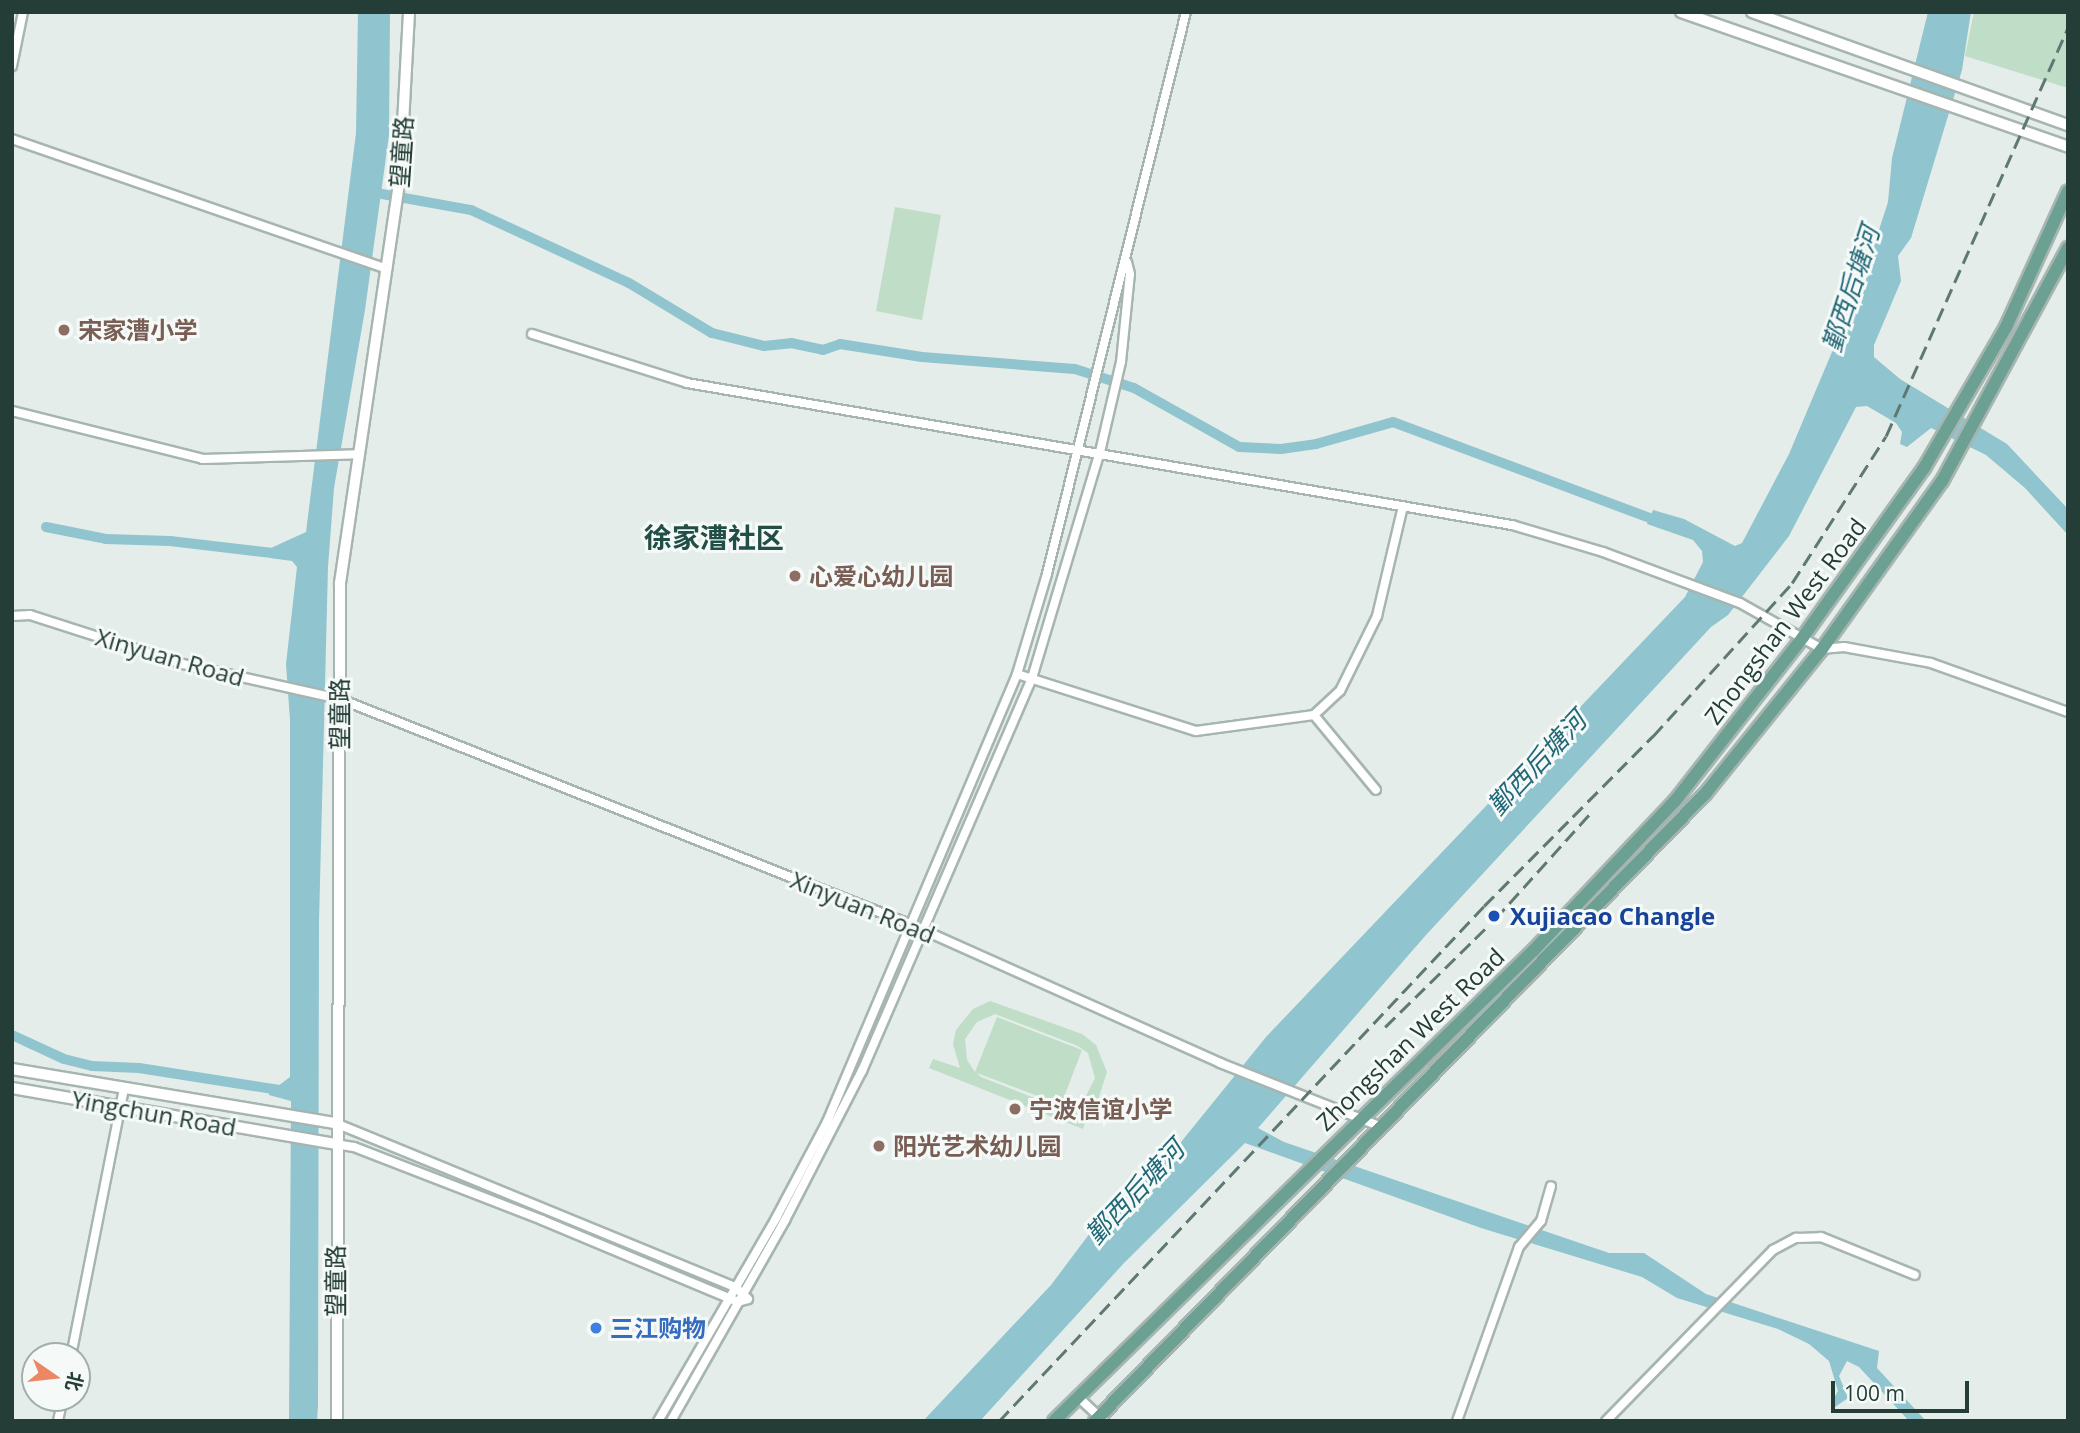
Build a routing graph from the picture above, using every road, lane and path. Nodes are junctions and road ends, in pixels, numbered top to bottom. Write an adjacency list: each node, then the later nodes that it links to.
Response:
1 (23, 12): 6 (street)
2 (409, 12): 13 (main road, 望童路)
3 (1186, 12): 12 (street)
4 (1681, 12): 9 (main road)
5 (1752, 12): 7 (main road)
6 (12, 66)
7 (2068, 125)
8 (12, 139): 13 (street)
9 (2068, 147)
10 (2068, 191): 21 (main road, Zhongshan West Road)
11 (2068, 248): 22 (main road, Zhongshan West Road)
12 (1127, 262): 16 (street); 17 (street)
13 (387, 269): 18 (main road, 望童路)
14 (532, 334): 16 (street)
15 (12, 411): 18 (street)
16 (1079, 448): 17 (street); 23 (street)
17 (1100, 452): 19 (street); 24 (street)
18 (358, 454): 25 (main road, 望童路)
19 (1403, 506): 21 (street); 27 (street)
20 (12, 616): 25 (street, Xinyuan Road)
21 (1802, 637): 22 (street); 35 (main road, Zhongshan West Road)
22 (1822, 649): 26 (street); 37 (main road, Zhongshan West Road)
23 (1017, 674): 24 (street); 29 (street)
24 (1032, 678): 27 (street); 30 (street)
25 (334, 699): 29 (street, Xinyuan Road); 36 (main road, 望童路)
26 (2068, 712)
27 (1314, 715): 28 (street)
28 (1376, 790)
29 (912, 925): 30 (street, Xinyuan Road); 41 (street)
30 (925, 932): 35 (street, Xinyuan Road); 42 (street)
31 (12, 1069): 33 (main road, Yingchun Road)
32 (12, 1088): 34 (main road, Yingchun Road)
33 (124, 1088): 34 (street); 36 (main road, Yingchun Road)
34 (119, 1108): 38 (main road, Yingchun Road); 45 (street)
35 (1358, 1117): 37 (street, Xinyuan Road); 46 (main road, Zhongshan West Road)
36 (335, 1123): 38 (main road, 望童路); 41 (street)
37 (1382, 1127): 47 (main road, Zhongshan West Road)
38 (335, 1144): 43 (street); 48 (main road, 望童路)
39 (1551, 1186): 52 (street)
40 (1915, 1275): 53 (street)
41 (735, 1287): 42 (street); 43 (street)
42 (744, 1292): 44 (street)
43 (729, 1298): 44 (street); 49 (street)
44 (738, 1302): 50 (street)
45 (74, 1342)
46 (1077, 1396): 47 (street); 51 (main road, Zhongshan West Road)
47 (1099, 1420)
48 (337, 1421)
49 (658, 1421)
50 (671, 1421)
51 (1054, 1421)
52 (1457, 1421)
53 (1606, 1421)

